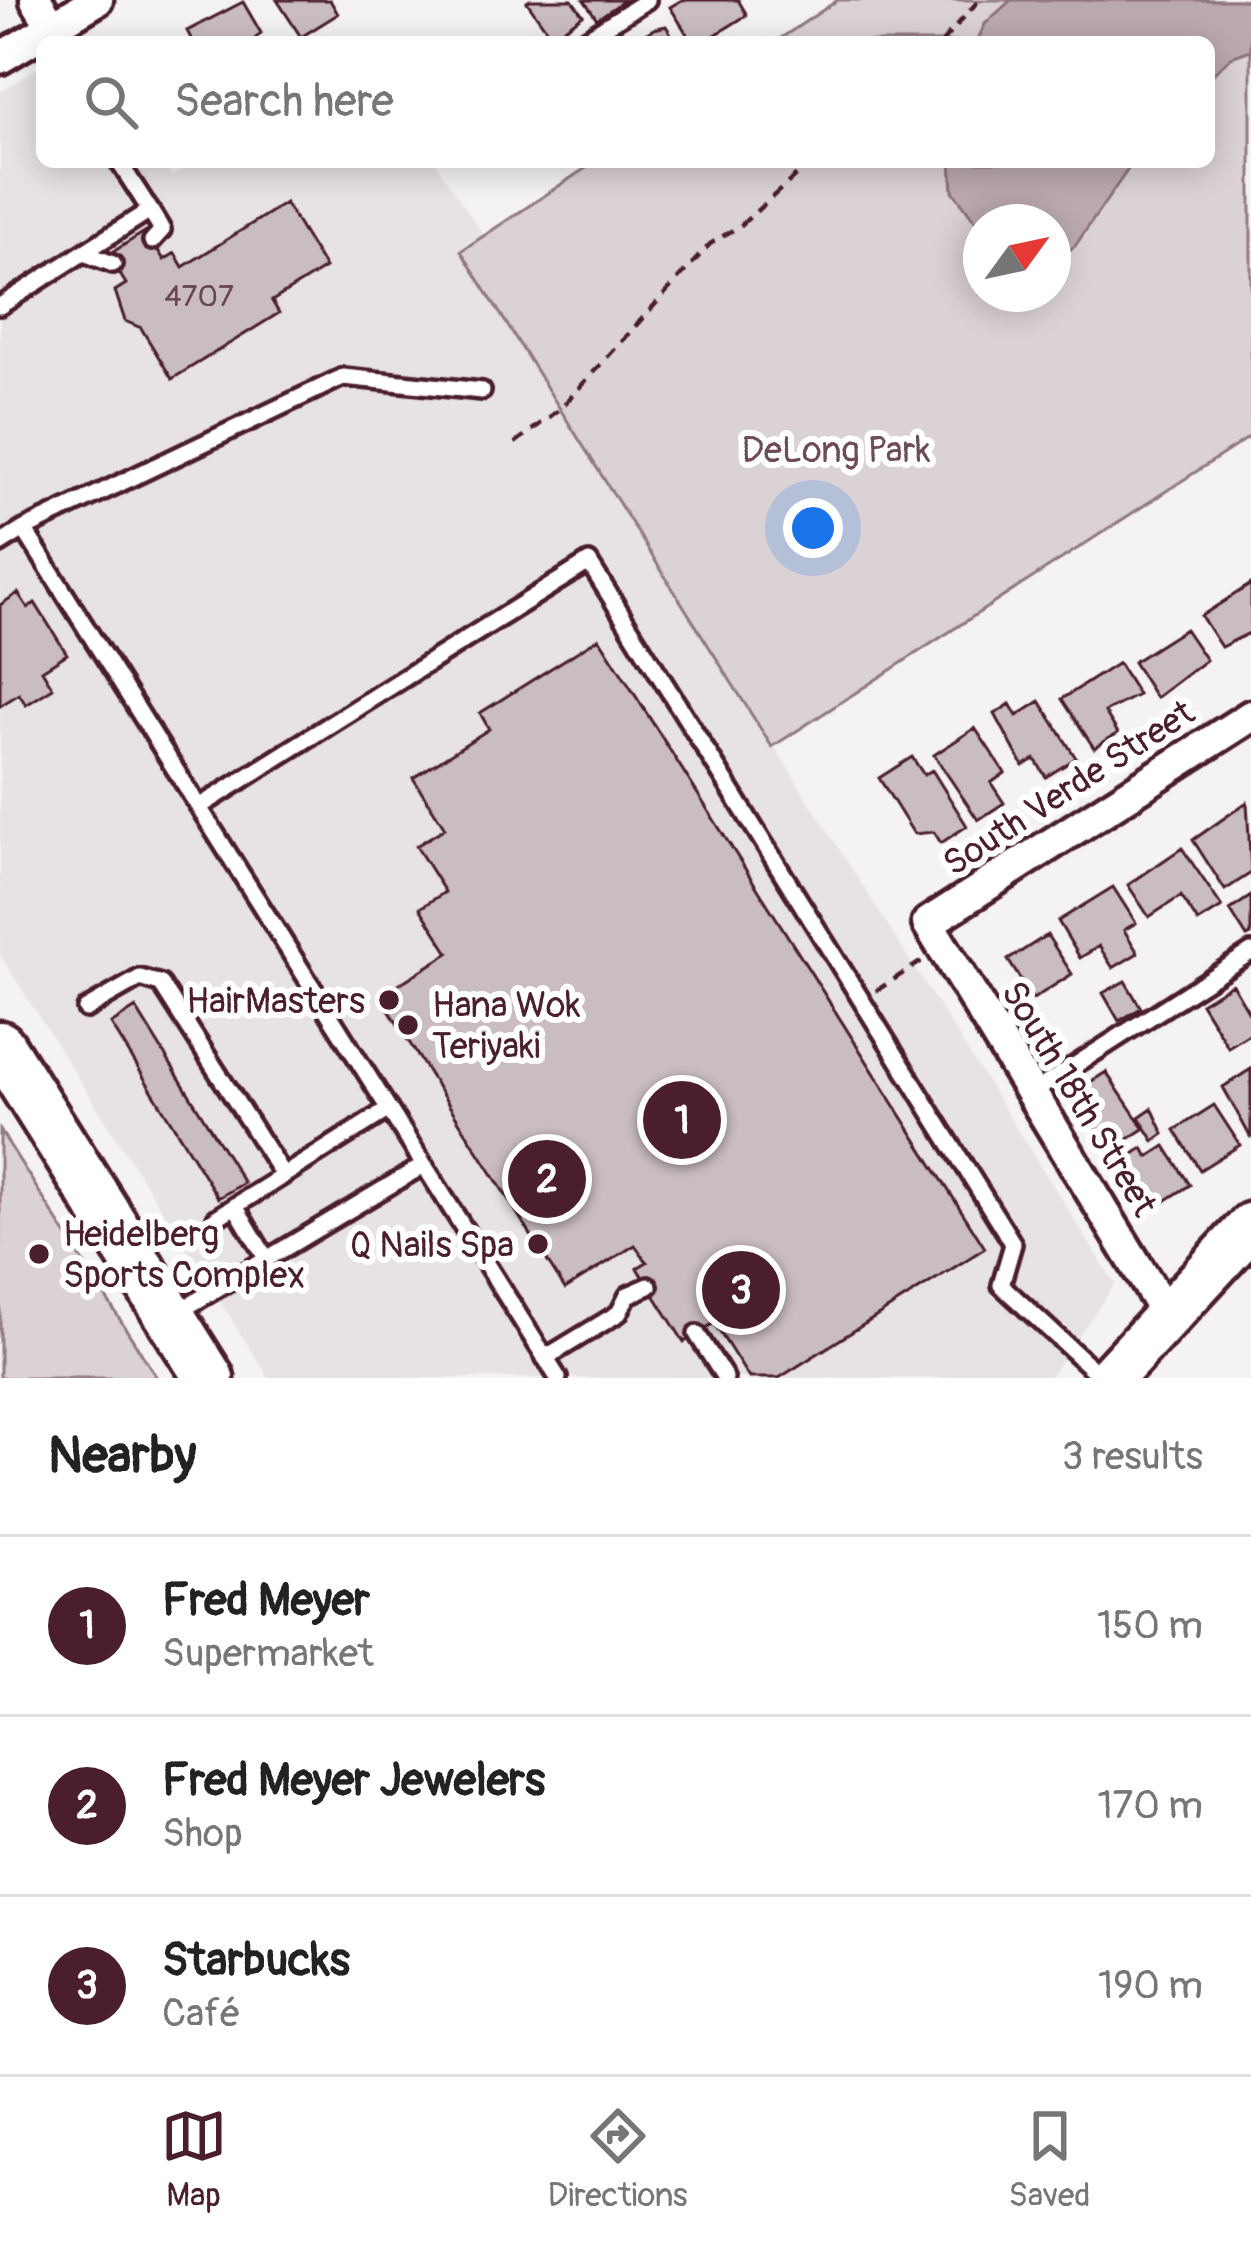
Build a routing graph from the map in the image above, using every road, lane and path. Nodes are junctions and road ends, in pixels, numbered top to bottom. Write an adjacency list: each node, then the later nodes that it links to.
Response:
1 (97, 0): 4 (street)
2 (646, 0): 5 (lane)
3 (980, 0): 6 (path)
4 (43, 26): 7 (street)
5 (590, 36)
6 (947, 36)
7 (0, 58)
8 (123, 168): 10 (lane)
9 (804, 168): 16 (path)
10 (150, 210): 11 (lane); 12 (lane)
11 (157, 236)
12 (84, 253): 13 (lane); 14 (lane)
13 (113, 264)
14 (0, 306)
15 (482, 391): 17 (lane)
16 (515, 442)
17 (24, 529): 18 (lane); 20 (lane)
18 (0, 544)
19 (1251, 716): 21 (street, South Verde Street)
20 (199, 807): 23 (lane); 27 (lane)
21 (935, 935): 23 (path); 26 (street, South 18th Street)
22 (1251, 952): 26 (lane)
23 (861, 1000): 42 (lane)
24 (86, 1009): 29 (lane)
25 (0, 1046): 36 (main road)
26 (1031, 1094): 35 (street, South 18th Street)
27 (389, 1109): 28 (lane); 29 (lane)
28 (424, 1165): 33 (lane); 38 (lane)
29 (284, 1175): 30 (lane)
30 (235, 1206): 31 (lane); 33 (lane)
31 (216, 1217)
32 (1251, 1226): 35 (main road)
33 (266, 1258): 36 (lane)
34 (649, 1286): 38 (lane)
35 (1166, 1314): 42 (main road)
36 (171, 1317): 39 (main road)
37 (697, 1334): 41 (lane)
38 (545, 1358): 40 (lane)
39 (209, 1378)
40 (558, 1378)
41 (725, 1378)
42 (1106, 1378)

